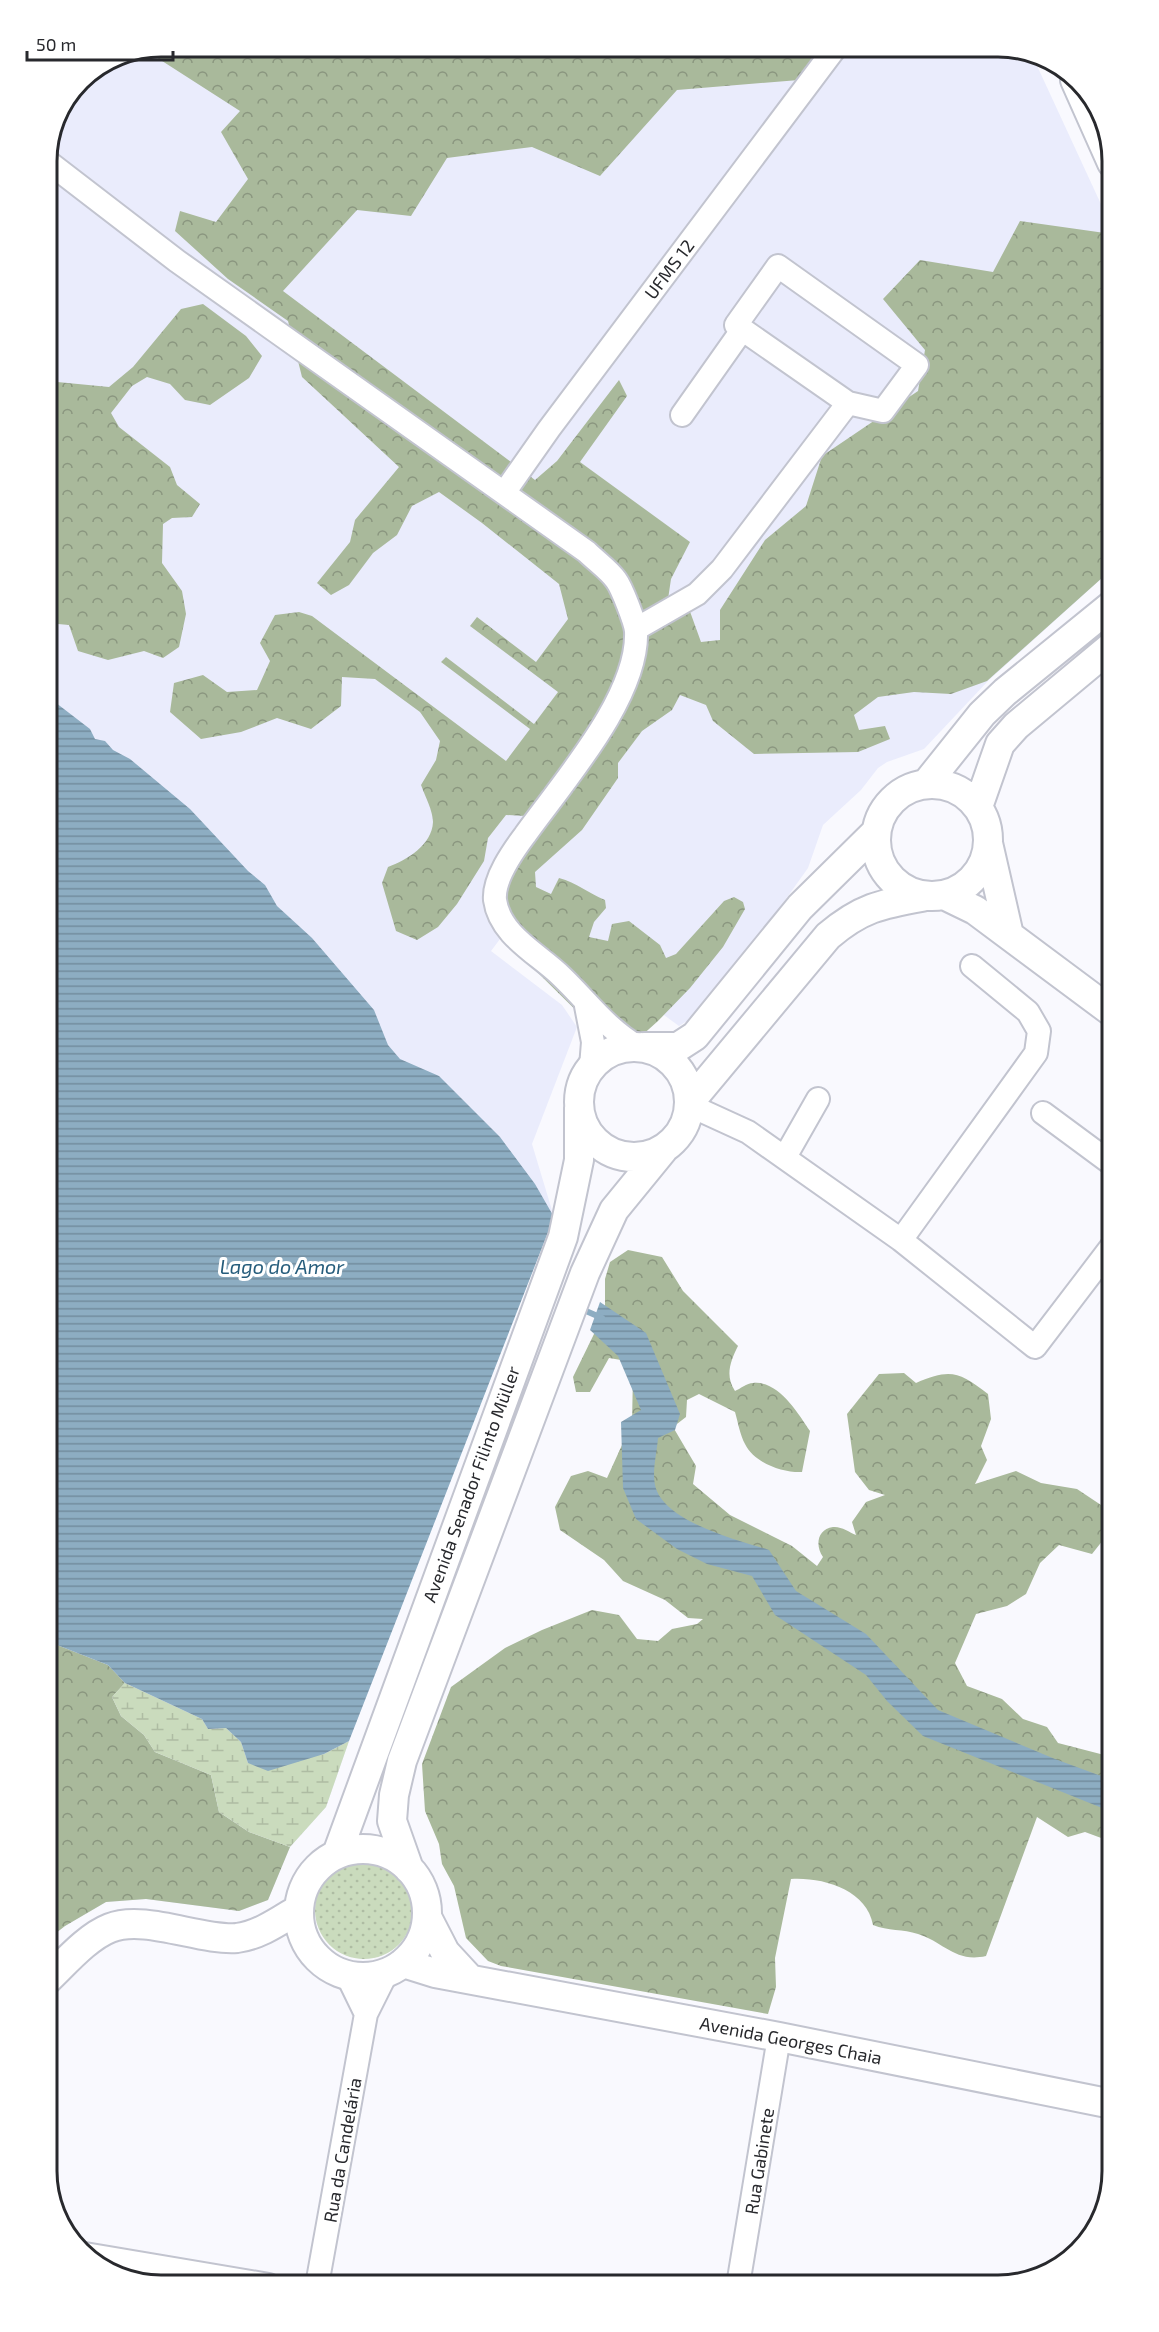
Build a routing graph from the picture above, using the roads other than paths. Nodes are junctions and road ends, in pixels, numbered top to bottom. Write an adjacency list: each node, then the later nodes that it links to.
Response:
1 (828, 57): 6 (street, UFMS 12)
2 (57, 169): 6 (street)
3 (742, 330): 4 (street); 4 (street); 5 (street)
4 (848, 403): 8 (street)
5 (682, 415)
6 (504, 493): 8 (street)
7 (1102, 614): 10 (main road)
8 (636, 629): 18 (street)
9 (1102, 655): 11 (main road)
10 (926, 784): 11 (main road); 12 (main road)
11 (978, 807): 13 (main road)
12 (876, 832): 14 (main road); 19 (main road)
13 (988, 843): 14 (main road); 15 (main road)
14 (935, 896): 15 (main road); 22 (main road)
15 (1010, 935): 17 (main road)
16 (972, 966): 28 (street)
17 (1102, 1004)
18 (586, 1006): 19 (street); 20 (street)
19 (638, 1047): 20 (main road); 22 (main road)
20 (591, 1067): 23 (main road)
21 (818, 1099): 27 (street)
22 (689, 1104): 25 (main road); 27 (street)
23 (579, 1108): 25 (main road); 30 (main road, Avenida Senador Filinto Müller)
24 (1043, 1113): 26 (street)
25 (663, 1150): 31 (main road, Avenida Senador Filinto Müller)
26 (1102, 1156)
27 (785, 1157): 28 (street)
28 (902, 1240): 29 (street)
29 (1102, 1259)
30 (337, 1854): 31 (main road); 32 (main road)
31 (409, 1869): 33 (main road)
32 (299, 1909): 35 (main road); 36 (main road)
33 (427, 1917): 34 (main road); 37 (main road)
34 (395, 1968): 36 (main road); 37 (main road, Avenida Georges Chaia); 38 (street, Rua da Candelária)
35 (57, 1970)
36 (347, 1975): 38 (street)
37 (469, 1978): 39 (main road, Avenida Georges Chaia)
38 (366, 2014): 43 (street, Rua da Candelária)
39 (779, 2037): 40 (main road, Avenida Georges Chaia); 44 (street, Rua Gabinete)
40 (1102, 2102)
41 (104, 2257): 42 (street)
42 (210, 2275)
43 (319, 2275)
44 (740, 2275)

